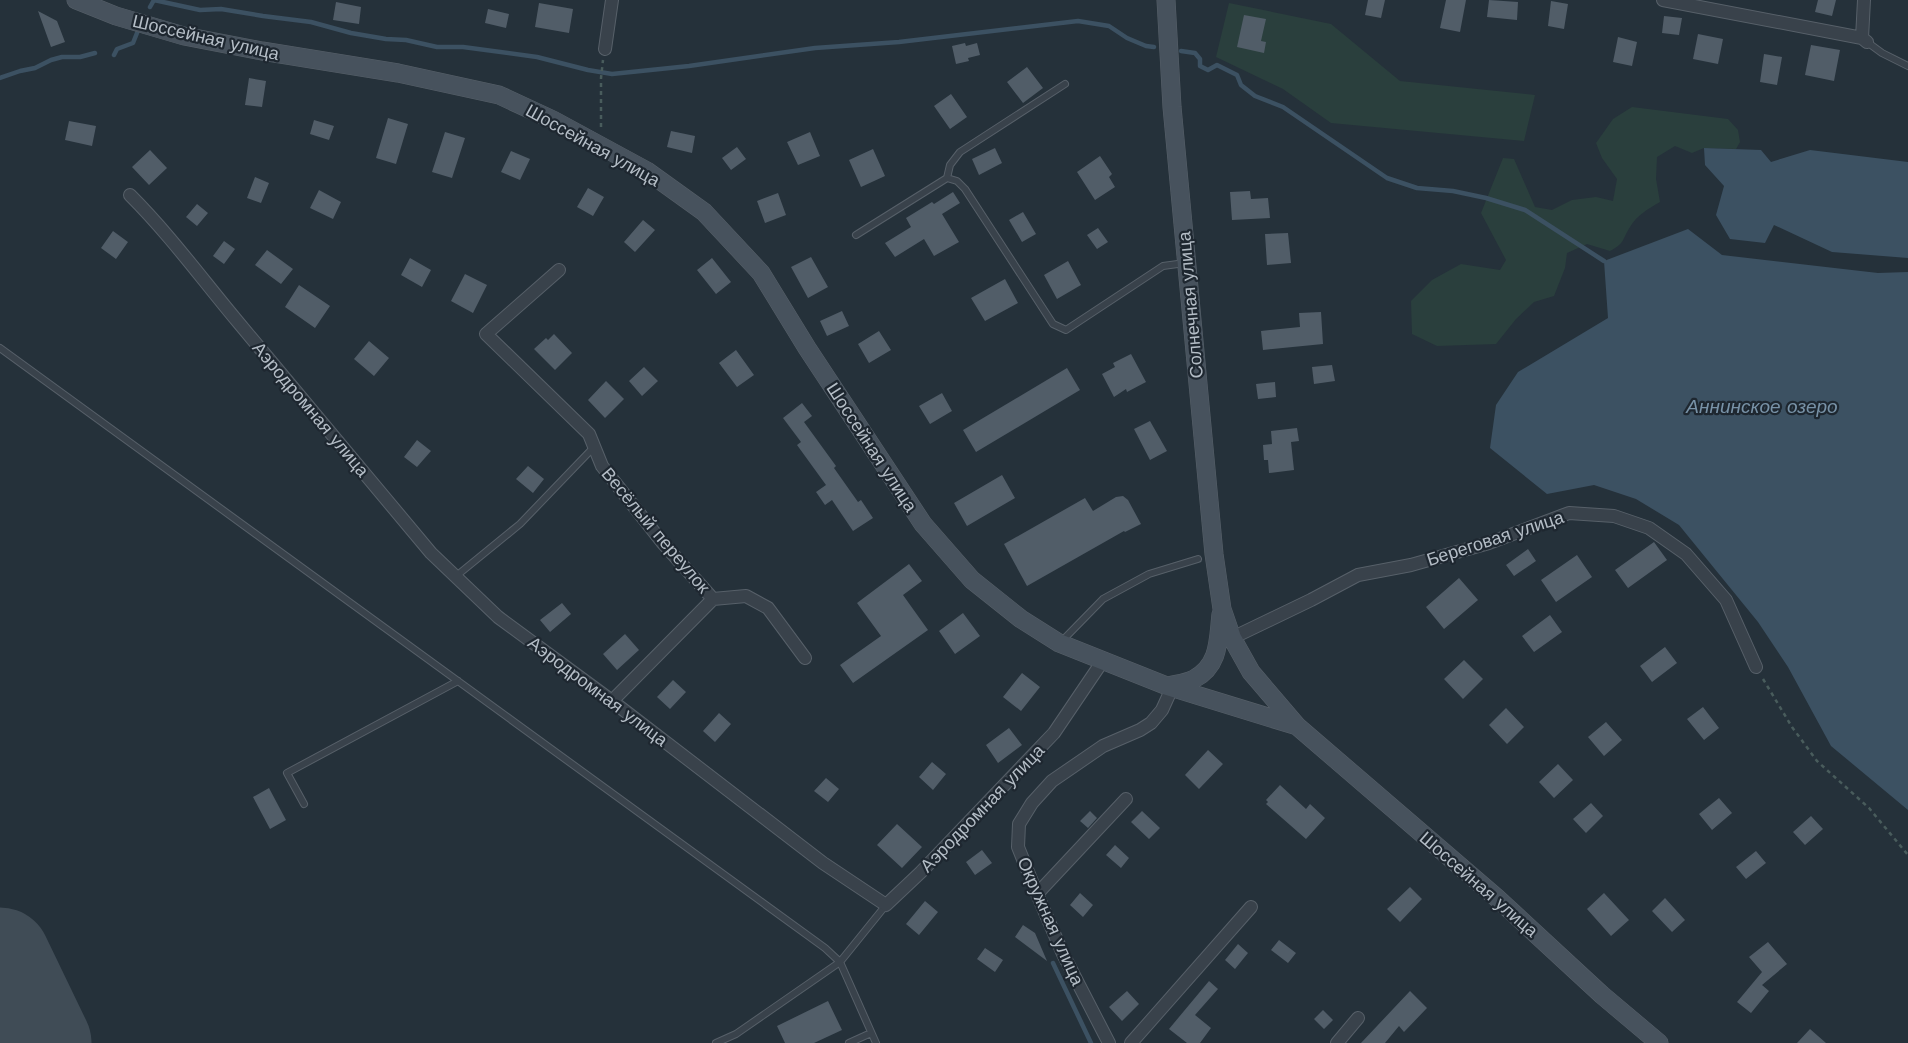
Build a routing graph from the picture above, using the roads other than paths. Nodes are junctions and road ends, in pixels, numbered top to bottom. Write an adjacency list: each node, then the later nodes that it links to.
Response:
1 (76, 0): 22 (main road, Шоссейная улица)
2 (612, 0): 7 (street)
3 (1166, 0): 13 (main road, Солнечная улица)
4 (1663, 0): 6 (street)
5 (1864, 0): 6 (street)
6 (1865, 40): 8 (lane)
7 (605, 49)
8 (1908, 66)
9 (1065, 84): 10 (lane)
10 (948, 178): 12 (lane); 13 (lane)
11 (130, 195): 18 (street, Аэродромная улица)
12 (856, 236)
13 (1185, 263): 20 (main road, Солнечная улица)
14 (559, 270): 16 (street, Весёлый переулок)
15 (0, 348): 26 (lane)
16 (593, 448): 18 (lane); 19 (street, Весёлый переулок)
17 (1198, 559): 22 (lane)
18 (455, 577): 28 (street, Аэродромная улица)
19 (713, 599): 23 (street, Весёлый переулок); 28 (street)
20 (1222, 609): 21 (main road); 27 (main road)
21 (1232, 638): 25 (street, Береговая улица); 29 (main road)
22 (1059, 644): 24 (main road, Шоссейная улица)
23 (805, 658)
24 (1102, 662): 27 (main road, Шоссейная улица); 33 (street, Аэродромная улица)
25 (1756, 667)
26 (458, 681): 31 (lane); 35 (lane)
27 (1169, 687): 29 (main road, Шоссейная улица); 32 (street, Окружная улица)
28 (612, 701): 33 (street, Аэродромная улица)
29 (1297, 726): 44 (main road, Шоссейная улица)
30 (1126, 799): 32 (street)
31 (304, 804)
32 (1037, 894): 41 (street, Окружная улица)
33 (886, 905): 35 (lane)
34 (1251, 907): 42 (street)
35 (840, 962): 37 (lane); 38 (lane)
36 (1358, 1018): 43 (street)
37 (871, 1033): 39 (lane); 40 (lane)
38 (716, 1043)
39 (850, 1043)
40 (876, 1043)
41 (1109, 1043)
42 (1131, 1043)
43 (1337, 1043)
44 (1660, 1043)

